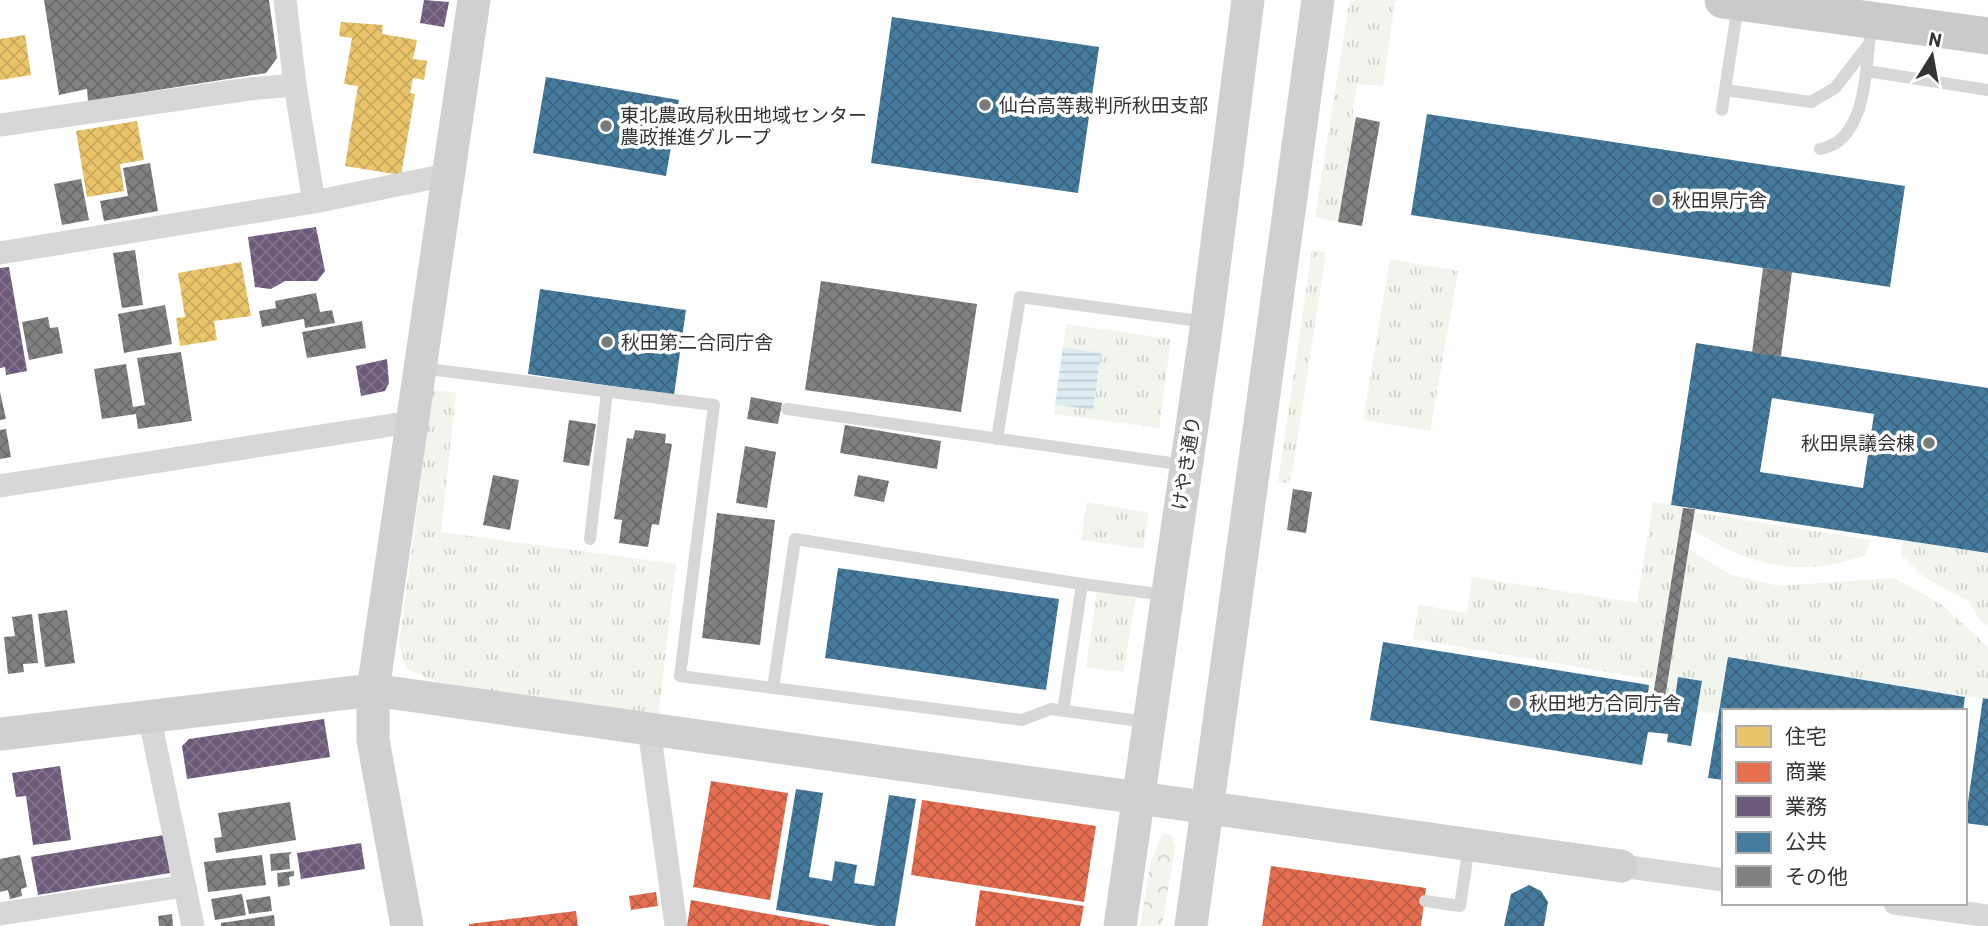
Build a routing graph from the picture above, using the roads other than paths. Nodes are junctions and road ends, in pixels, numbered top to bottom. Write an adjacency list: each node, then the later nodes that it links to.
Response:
1 (285, 0): 9 (street)
2 (474, 0): 15 (street)
3 (1248, 0): 18 (street, けやき通り)
4 (1318, 0): 37 (street)
5 (1731, 1): 6 (main road); 10 (lane)
6 (1871, 32): 7 (main road); 8 (lane); 10 (lane)
7 (1988, 36)
8 (1867, 71): 11 (lane); 14 (lane)
9 (295, 85): 13 (street); 16 (street)
10 (1725, 90): 12 (lane)
11 (1988, 90)
12 (1722, 110)
13 (0, 125)
14 (1820, 149)
15 (451, 174): 16 (street); 19 (street)
16 (314, 202): 17 (street)
17 (0, 253)
18 (1207, 322): 23 (lane); 24 (street, けやき通り)
19 (419, 368): 20 (lane); 22 (street)
20 (607, 392): 26 (lane); 29 (lane)
21 (787, 409): 23 (lane)
22 (411, 422): 25 (street); 30 (street)
23 (998, 439): 24 (lane)
24 (1185, 465): 28 (street, けやき通り)
25 (0, 486)
26 (590, 539)
27 (1082, 584): 28 (lane); 29 (lane); 31 (lane)
28 (1166, 595): 33 (street, けやき通り)
29 (773, 688): 31 (lane)
30 (373, 690): 32 (street); 34 (street); 47 (street)
31 (1063, 711): 33 (lane)
32 (149, 715): 35 (street); 41 (street)
33 (1148, 722): 36 (street, けやき通り)
34 (649, 729): 36 (street); 48 (street)
35 (0, 734)
36 (1139, 797): 37 (street); 49 (street, けやき通り)
37 (1208, 810): 38 (street); 50 (street)
38 (1469, 845): 39 (street); 42 (lane)
39 (1621, 866): 40 (street)
40 (1722, 880)
41 (185, 886): 44 (street); 46 (street)
42 (1425, 901)
43 (1909, 905): 45 (street)
44 (0, 914)
45 (1988, 916)
46 (193, 926)
47 (407, 926)
48 (676, 926)
49 (1120, 926)
50 (1191, 926)

